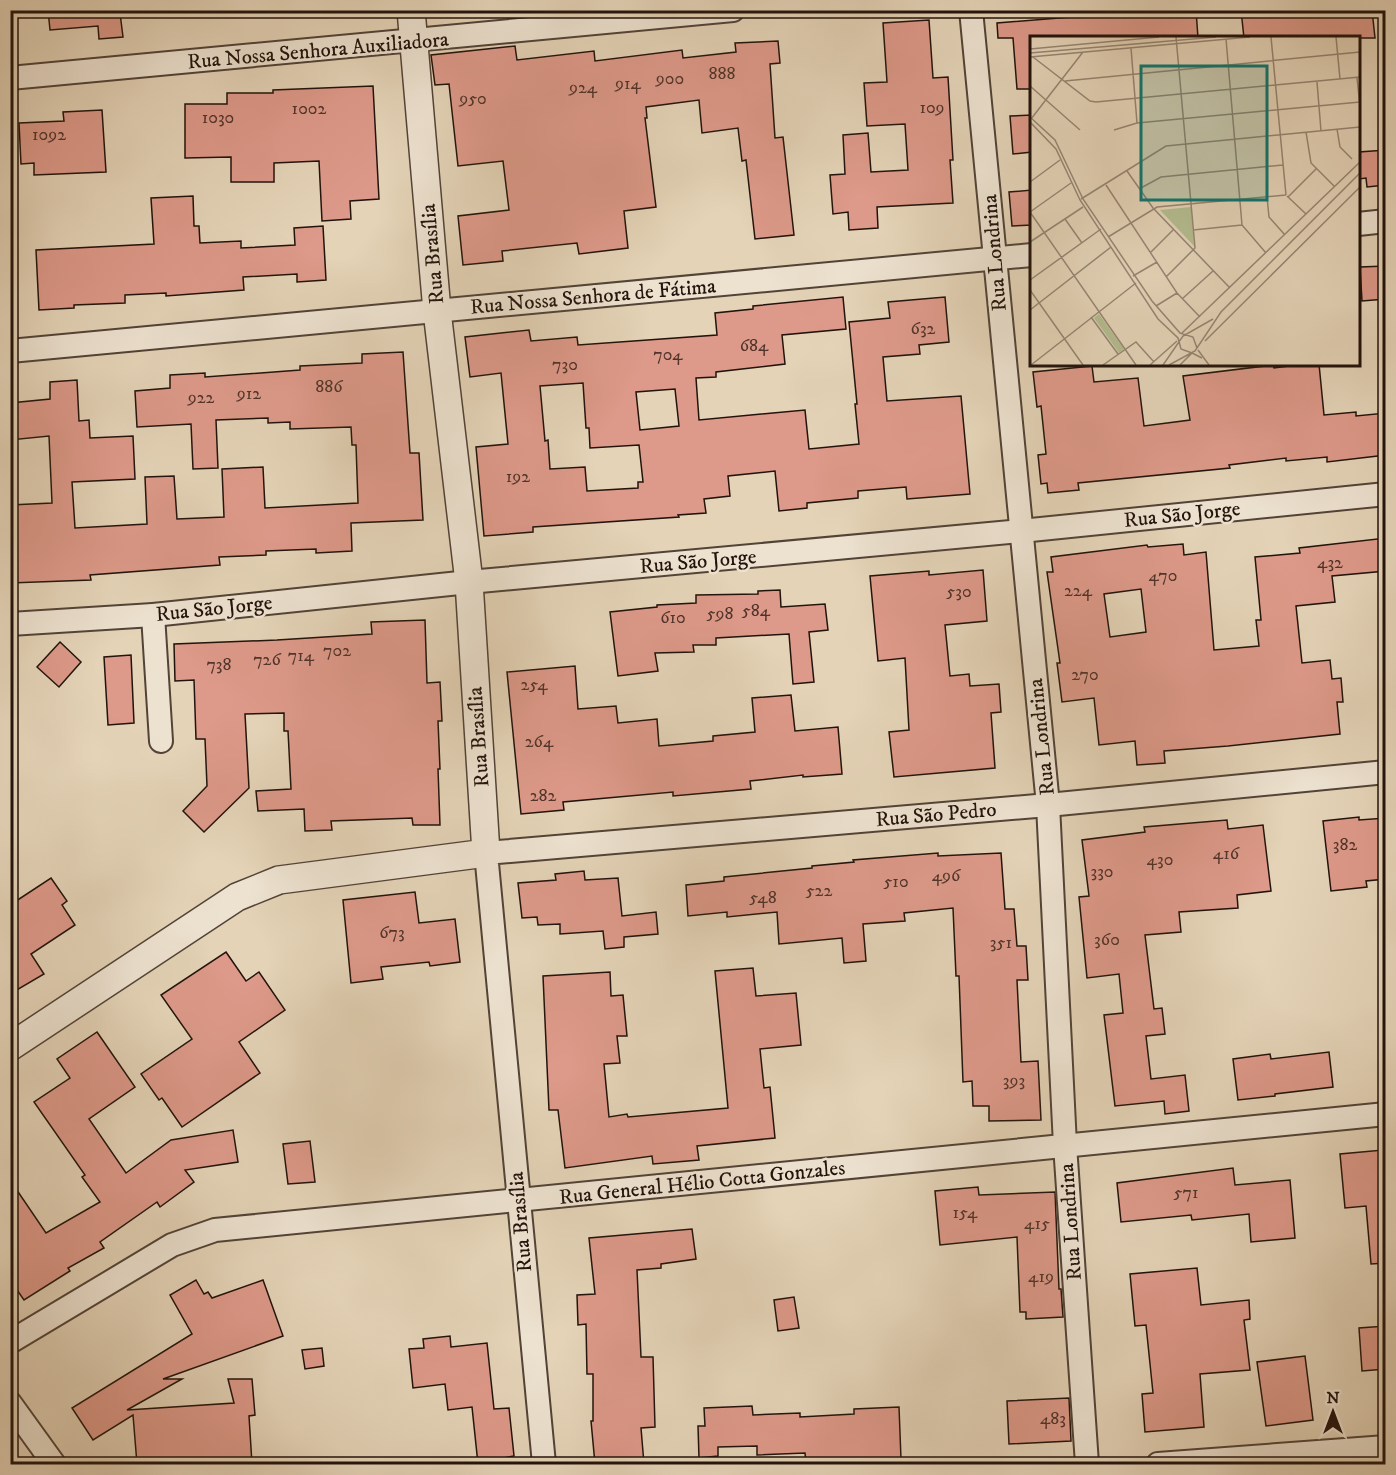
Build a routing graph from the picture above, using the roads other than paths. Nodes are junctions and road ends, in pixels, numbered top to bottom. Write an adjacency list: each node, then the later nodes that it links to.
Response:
1 (411, 10): 4 (street, Rua Brasília)
2 (733, 10): 4 (street, Rua Nossa Senhora Auxiliadora)
3 (971, 10): 9 (street, Rua Londrina)
4 (413, 41): 5 (street, Rua Nossa Senhora Auxiliadora); 10 (street, Rua Brasília)
5 (10, 78)
6 (1386, 221): 7 (street)
7 (1360, 224)
8 (1030, 255): 9 (street, Rua Nossa Senhora de Fátima)
9 (994, 258): 10 (street, Rua Nossa Senhora de Fátima); 13 (street, Rua Londrina)
10 (437, 311): 11 (street, Rua Nossa Senhora de Fátima); 14 (street, Rua Brasília)
11 (10, 351)
12 (1386, 494): 13 (street, Rua São Jorge)
13 (1021, 531): 14 (street, Rua São Jorge); 19 (street, Rua Londrina)
14 (469, 582): 15 (street, Rua São Jorge); 20 (street, Rua Brasília)
15 (153, 615): 16 (street, Rua São Jorge); 17 (street)
16 (10, 624)
17 (161, 741)
18 (1386, 772): 19 (street, Rua São Pedro)
19 (1048, 805): 20 (street, Rua São Pedro); 23 (street, Rua Londrina)
20 (486, 853): 21 (street); 24 (street, Rua Brasília)
21 (10, 1047)
22 (1386, 1114): 23 (street, Rua General Hélio Cotta Gonzales)
23 (1065, 1144): 24 (street, Rua General Hélio Cotta Gonzales); 30 (street, Rua Londrina)
24 (518, 1202): 25 (street, Rua General Hélio Cotta Gonzales); 29 (street, Rua Brasília)
25 (10, 1342)
26 (10, 1403): 28 (street)
27 (1386, 1447): 31 (street)
28 (54, 1464)
29 (544, 1464)
30 (1087, 1464)
31 (1158, 1464)

